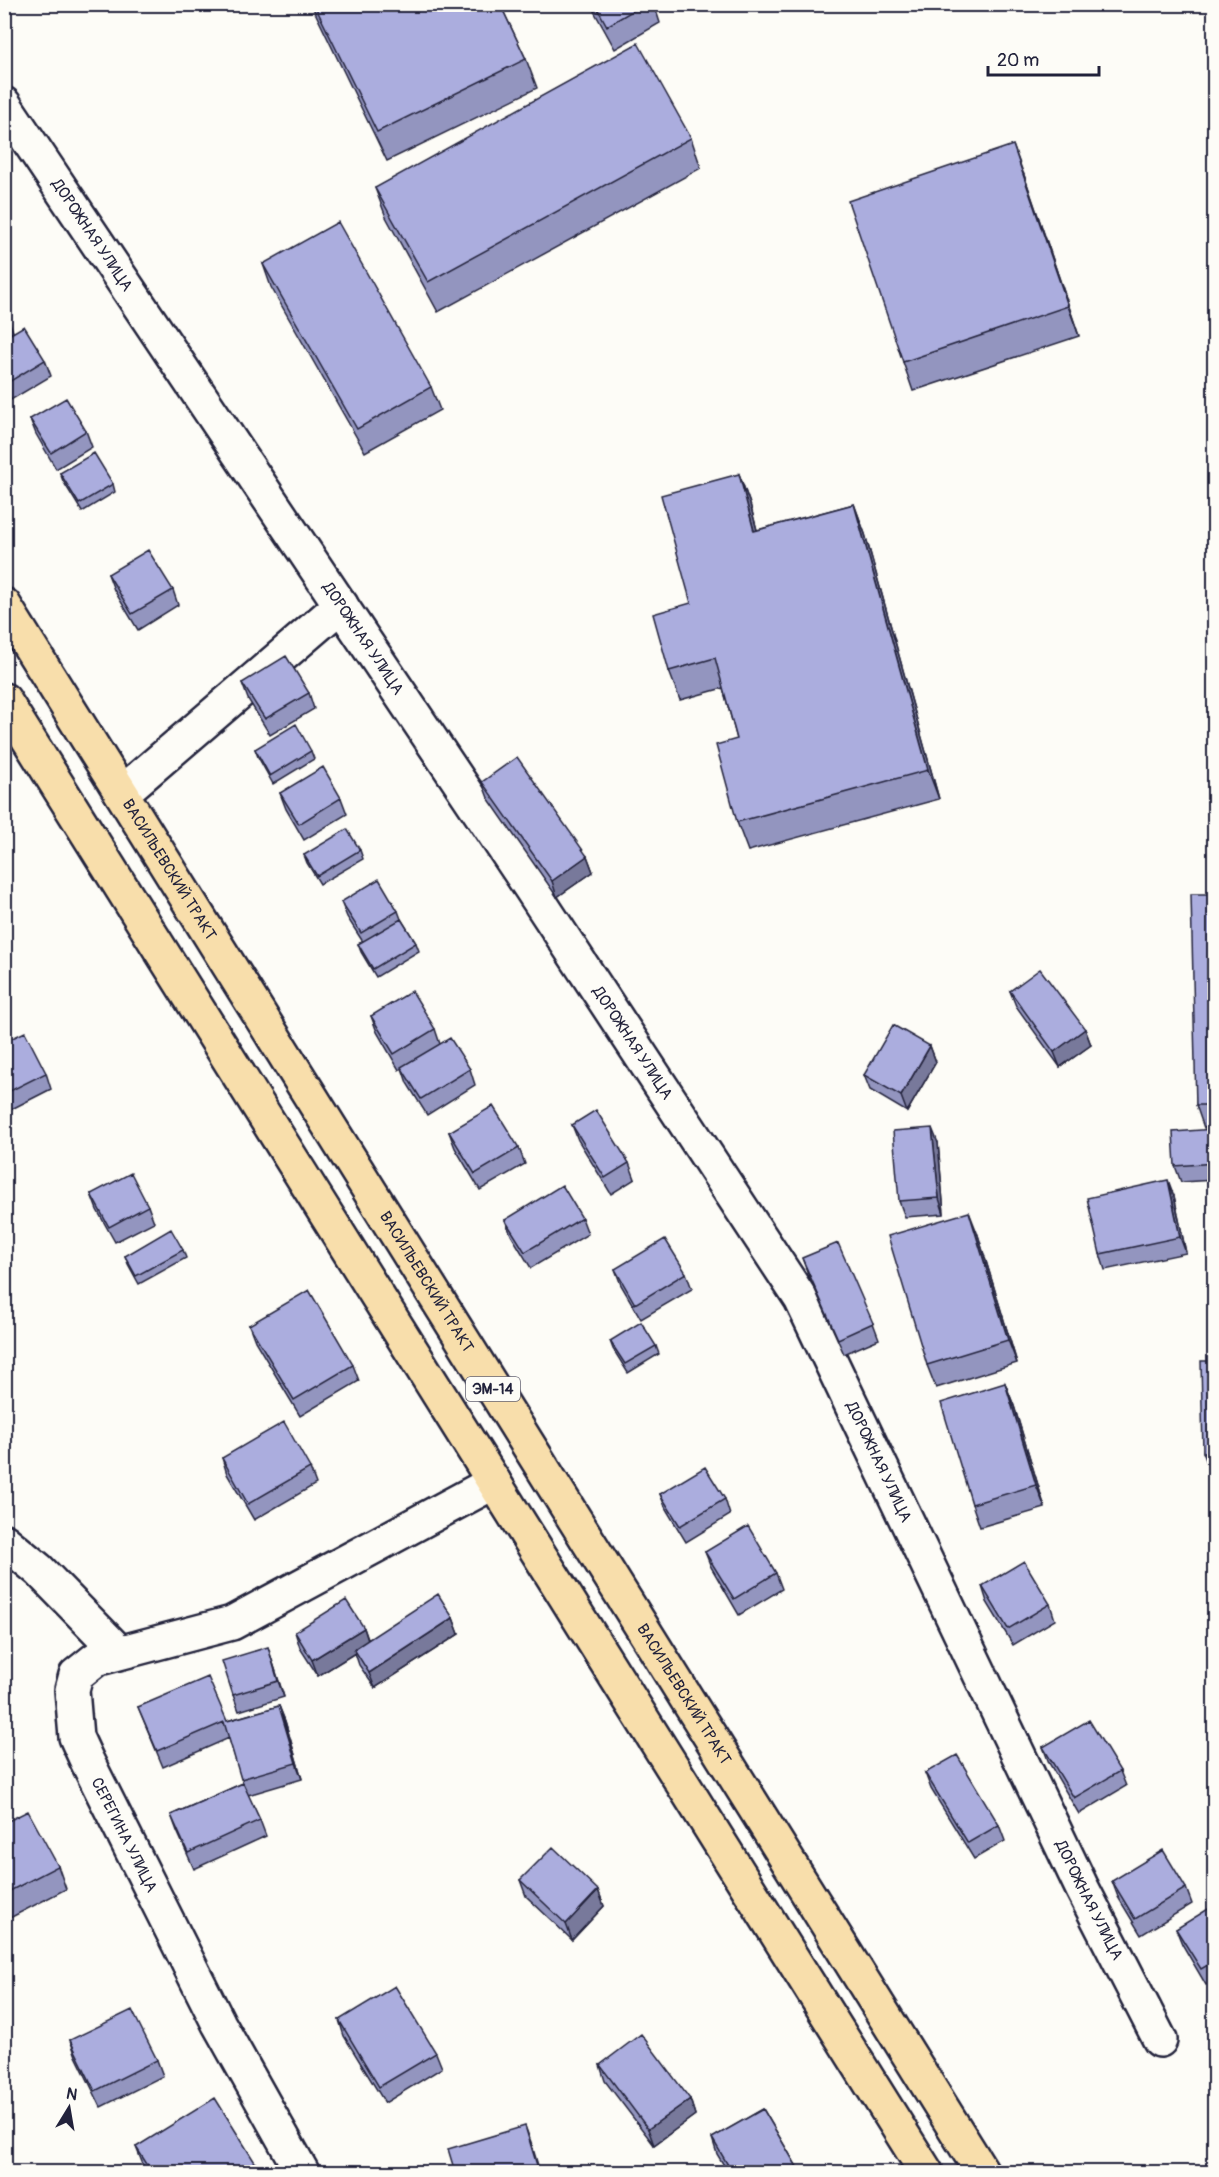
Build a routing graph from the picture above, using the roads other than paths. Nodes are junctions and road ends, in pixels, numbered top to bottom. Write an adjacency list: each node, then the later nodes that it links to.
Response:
1 (4, 104): 3 (street, ДОРОЖНАЯ УЛИЦА)
2 (4, 605): 5 (main road, ВАСИЛЬЕВСКИЙ ТРАКТ / ЭМ-14)
3 (341, 605): 5 (street); 9 (street, ДОРОЖНАЯ УЛИЦА)
4 (4, 700): 6 (main road, ЭМ-14)
5 (122, 794): 12 (main road, ВАСИЛЬЕВСКИЙ ТРАКТ / ЭМ-14)
6 (494, 1482): 8 (street); 11 (main road, ЭМ-14)
7 (4, 1541): 8 (street)
8 (119, 1652): 10 (street, СЕРЕГИНА УЛИЦА)
9 (1160, 2040)
10 (302, 2172)
11 (926, 2172)
12 (982, 2172)

